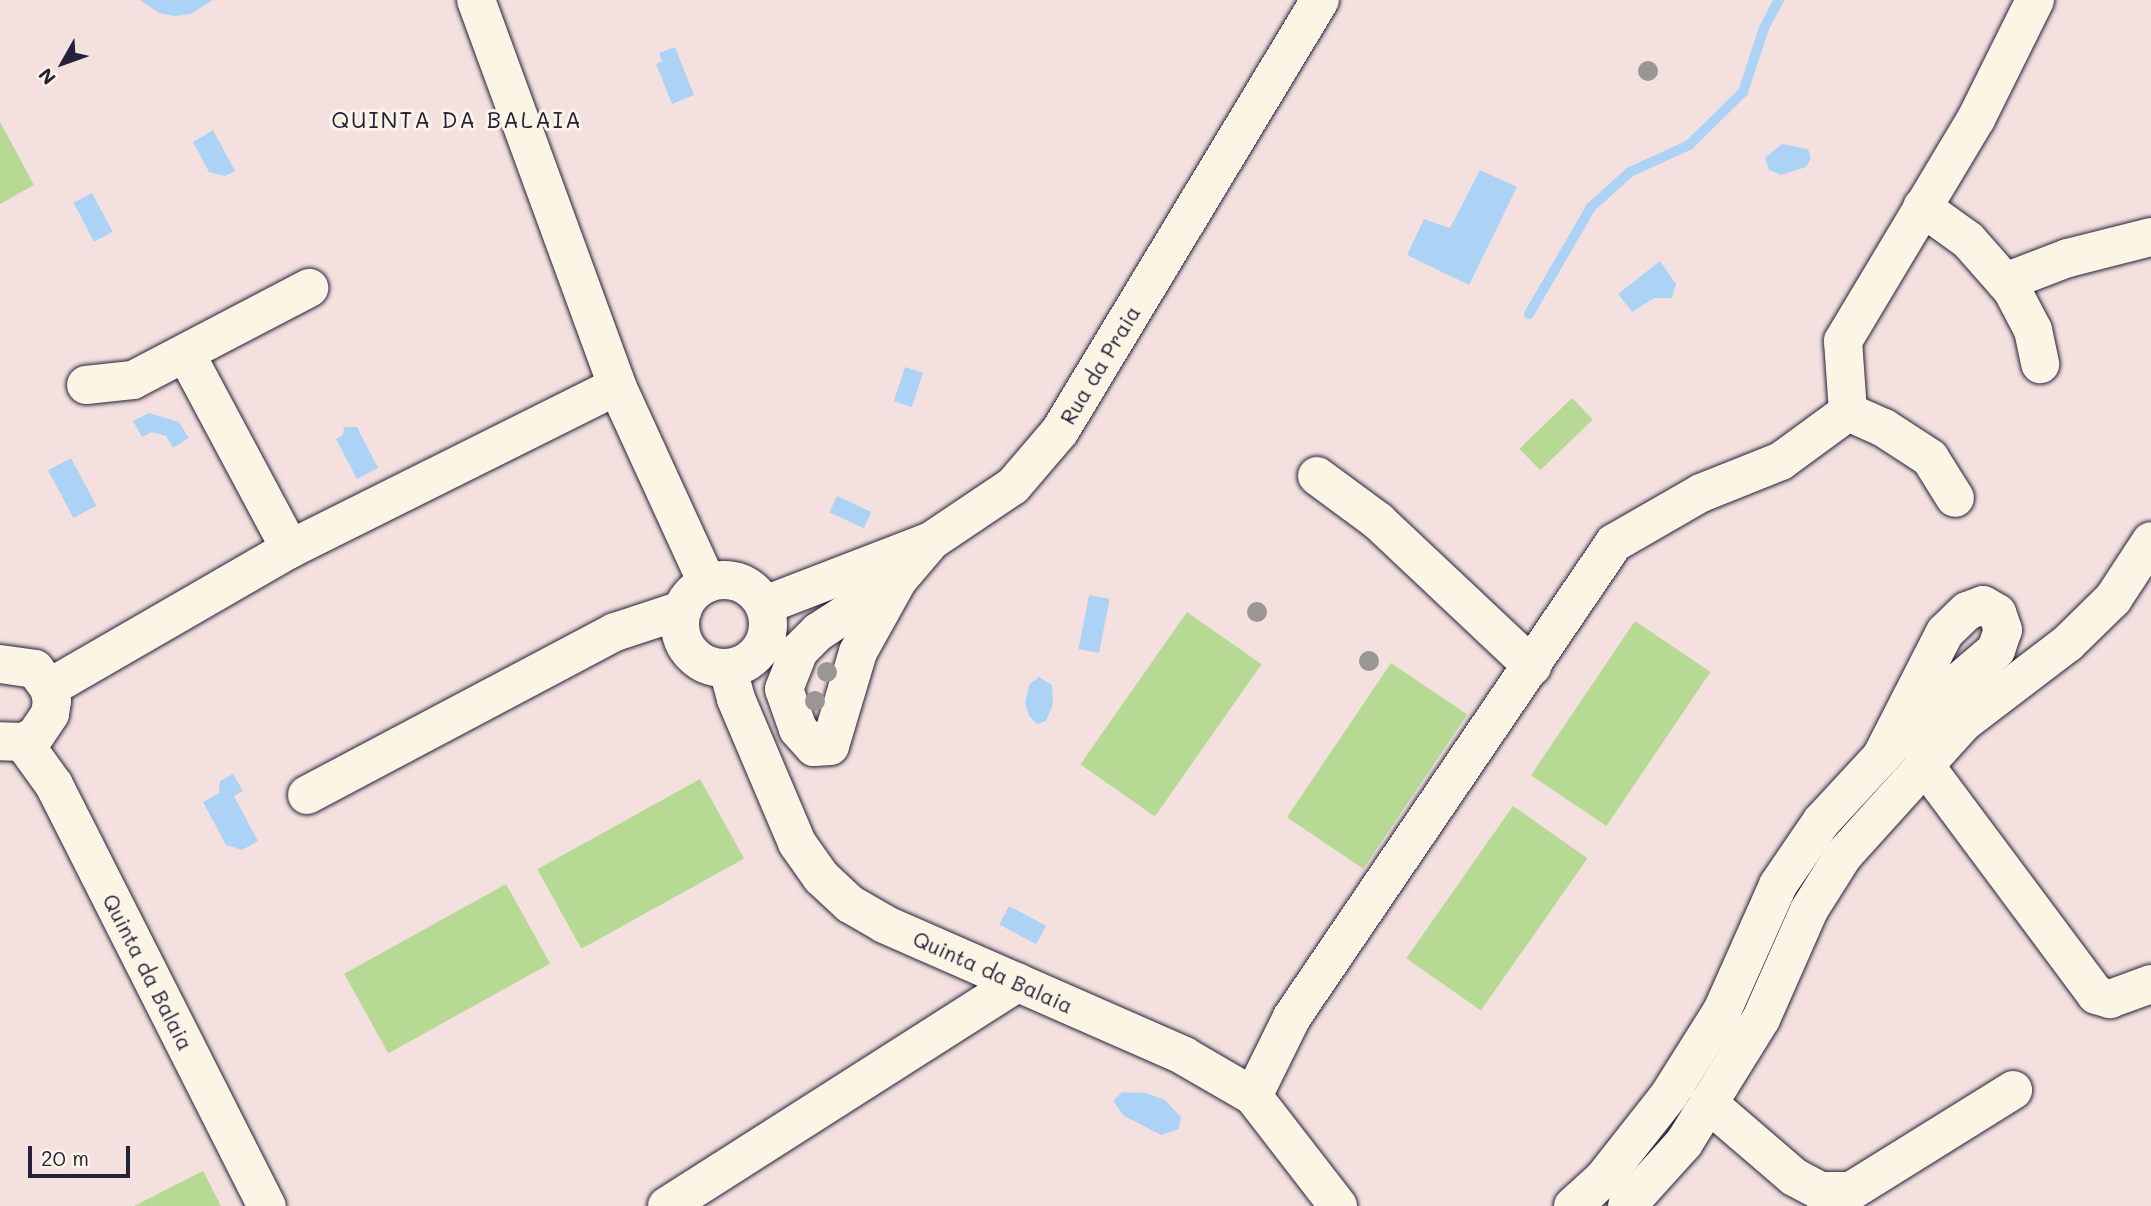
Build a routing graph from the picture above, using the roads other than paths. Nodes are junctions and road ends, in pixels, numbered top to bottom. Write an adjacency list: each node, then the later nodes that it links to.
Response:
1 (476, 0): 11 (street)
2 (1320, 0): 15 (street, Rua da Praia)
3 (2035, 0): 4 (street)
4 (1922, 207): 6 (street); 12 (street)
5 (2151, 237): 6 (street)
6 (2005, 282): 9 (street)
7 (309, 288): 8 (street)
8 (186, 354): 10 (street); 17 (street)
9 (2040, 364)
10 (86, 385)
11 (617, 386): 17 (street); 19 (street)
12 (1848, 411): 14 (street); 22 (street)
13 (1317, 476): 22 (street)
14 (1955, 498)
15 (930, 541): 18 (street); 20 (street, Rua da Praia)
16 (2151, 541): 27 (street)
17 (289, 549): 24 (street)
18 (898, 580)
19 (694, 596): 20 (street); 23 (street); 28 (street)
20 (765, 605): 23 (street)
21 (0, 664): 24 (street)
22 (1532, 666): 32 (street)
23 (728, 669): 29 (street, Quinta da Balaia)
24 (49, 688): 25 (street)
25 (12, 741): 35 (street, Quinta da Balaia)
26 (1881, 757): 38 (street)
27 (1924, 764): 30 (street); 33 (street)
28 (307, 795)
29 (1018, 982): 32 (street, Quinta da Balaia); 36 (street)
30 (2151, 984)
31 (2012, 1090): 34 (street)
32 (1253, 1096): 37 (street, Quinta da Balaia)
33 (1708, 1103): 34 (street); 39 (street)
34 (1882, 1192)
35 (267, 1206)
36 (667, 1206)
37 (1338, 1206)
38 (1573, 1206)
39 (1627, 1206)

